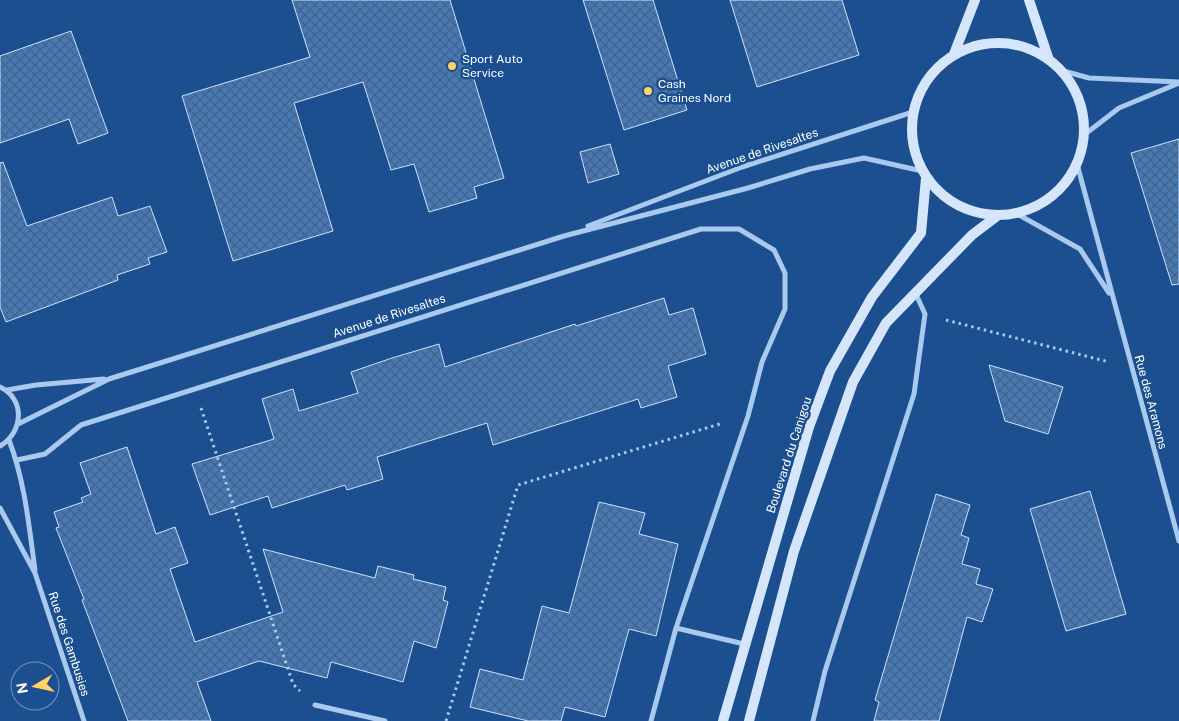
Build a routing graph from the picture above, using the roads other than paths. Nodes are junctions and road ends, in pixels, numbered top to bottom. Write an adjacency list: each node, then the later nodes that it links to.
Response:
1 (974, 0): 3 (street)
2 (1029, 0): 4 (street)
3 (954, 54): 4 (street); 7 (street)
4 (1049, 60): 5 (street)
5 (1060, 70): 6 (street); 8 (street)
6 (1179, 82): 8 (street)
7 (913, 112): 10 (street); 13 (street, Avenue de Rivesaltes)
8 (1084, 135): 9 (street)
9 (1077, 164): 11 (street); 15 (street, Rue des Aramons)
10 (924, 175): 12 (street); 13 (street, Avenue de Rivesaltes); 27 (street, Boulevard du Canigou)
11 (1017, 214): 12 (street); 15 (street, Rue des Aramons)
12 (997, 216): 14 (street)
13 (564, 236): 16 (street, Avenue de Rivesaltes)
14 (915, 292): 33 (street); 34 (street)
15 (1112, 296): 24 (street, Rue des Aramons)
16 (109, 379): 18 (street, Avenue de Rivesaltes); 19 (street, Avenue de Rivesaltes)
17 (0, 387): 18 (street)
18 (7, 390): 19 (street)
19 (18, 424): 20 (street)
20 (9, 440): 21 (street); 22 (street, Rue des Gambusies)
21 (0, 446)
22 (17, 460): 25 (street, Rue des Gambusies); 26 (street, Avenue de Rivesaltes)
23 (0, 508): 25 (street, Rue des Gambusies)
24 (1179, 541)
25 (35, 573): 29 (street, Rue des Gambusies)
26 (676, 628): 27 (street); 31 (street)
27 (744, 644): 32 (street, Boulevard du Canigou)
28 (315, 705): 30 (street)
29 (84, 721)
30 (385, 721)
31 (651, 721)
32 (723, 721)
33 (749, 721)
34 (812, 721)

